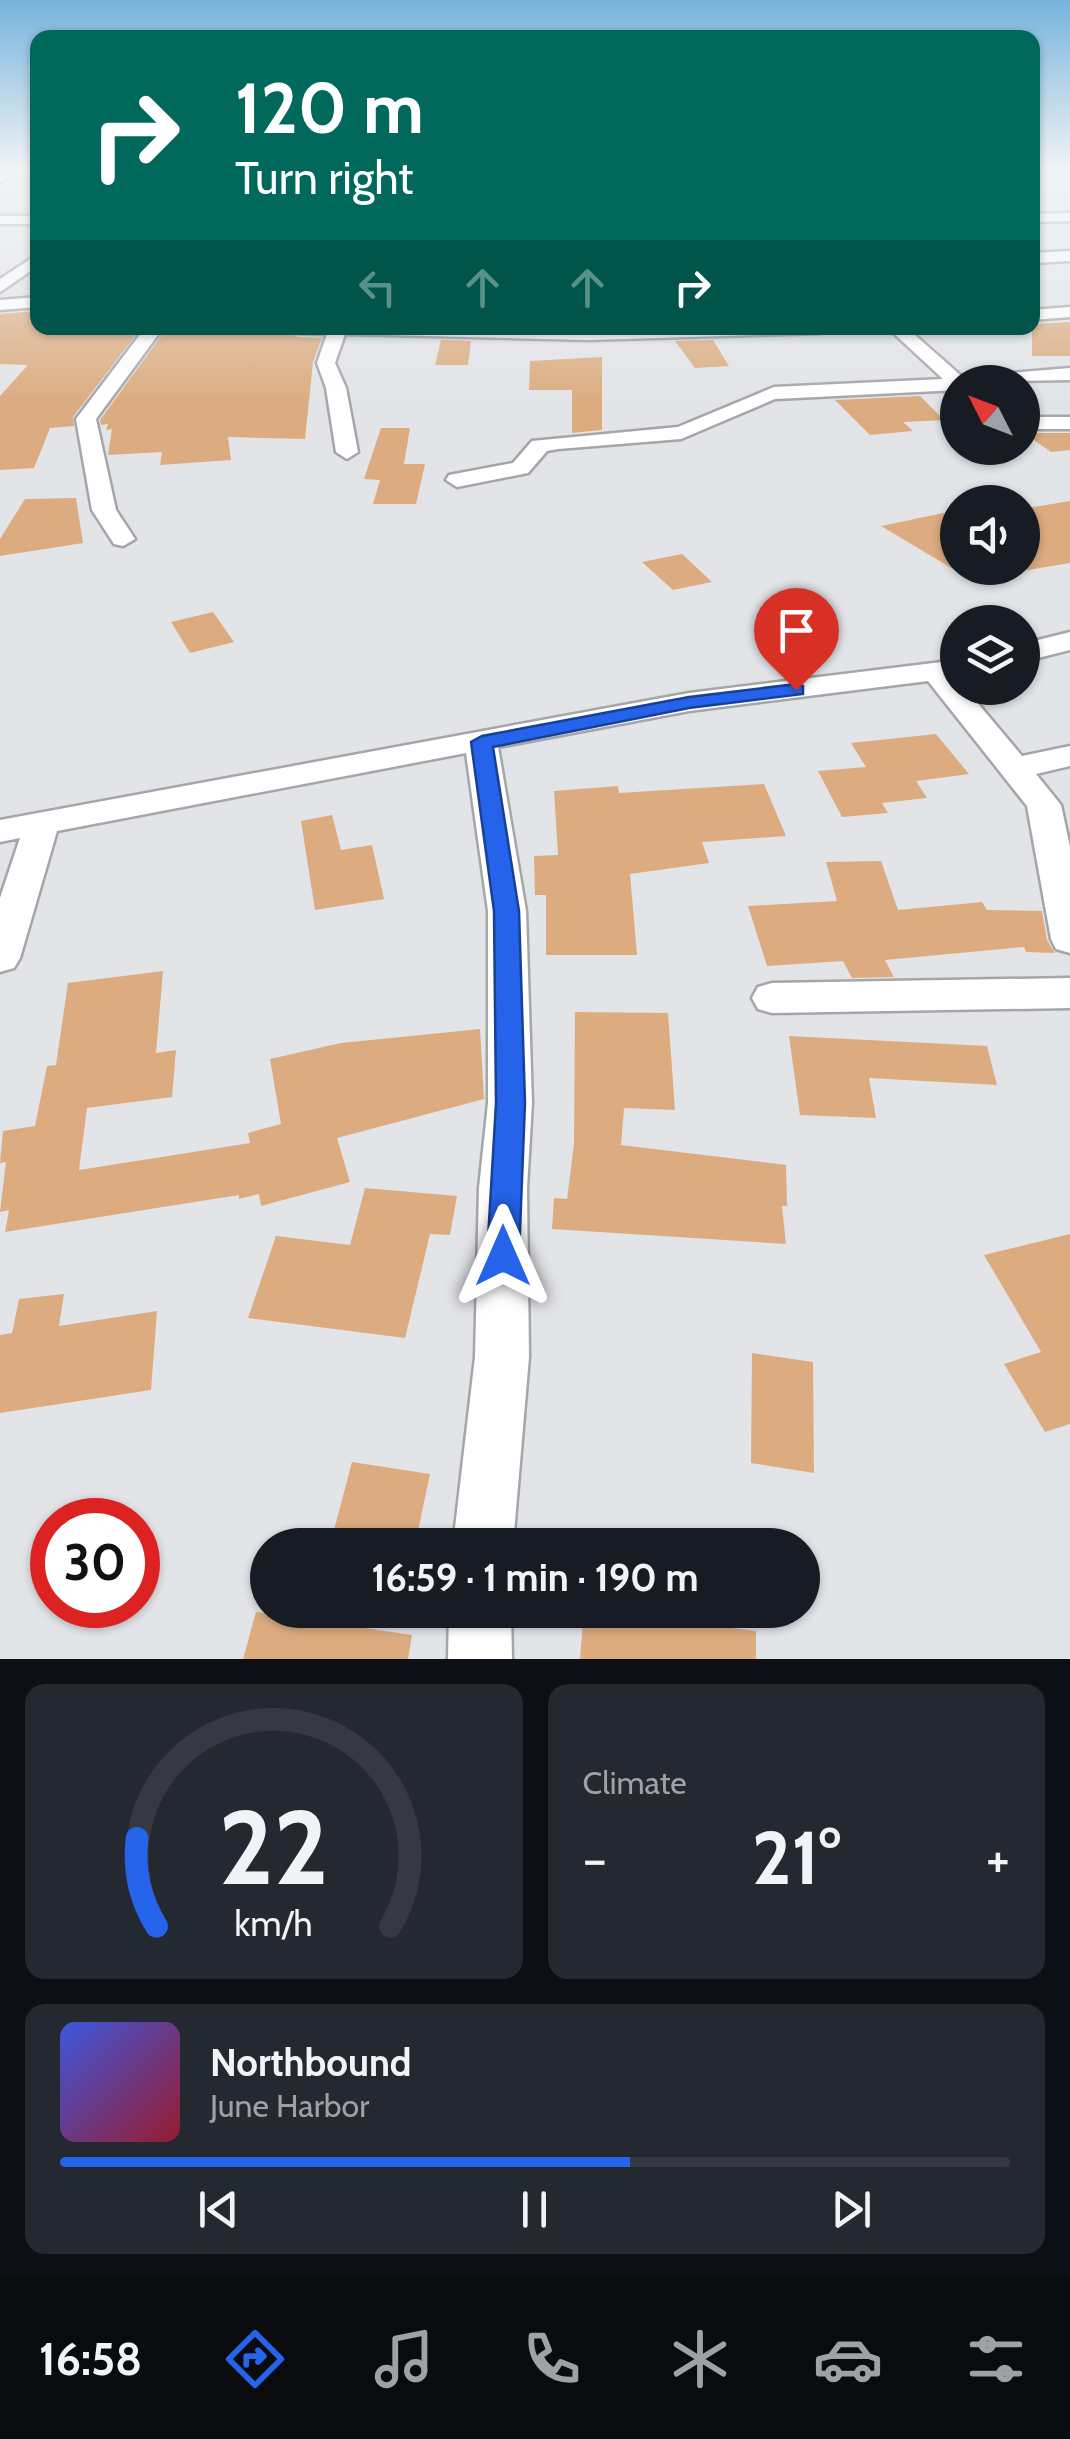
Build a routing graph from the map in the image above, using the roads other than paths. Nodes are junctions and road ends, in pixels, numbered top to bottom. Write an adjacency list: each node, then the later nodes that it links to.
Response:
1 (1070, 256): 2 (street)
2 (1040, 258)
3 (30, 264): 4 (street)
4 (0, 287)
5 (30, 303): 6 (street)
6 (0, 305)
7 (1070, 312): 8 (street)
8 (1040, 314)
9 (148, 335): 20 (street)
10 (335, 335): 18 (street)
11 (905, 335): 12 (street)
12 (940, 367)
13 (1070, 374): 14 (street)
14 (1040, 377)
15 (940, 384): 19 (street)
16 (1040, 422): 17 (street)
17 (1070, 423)
18 (347, 452)
19 (457, 480)
20 (123, 539)
21 (1070, 640): 22 (street)
22 (1040, 648)
23 (940, 673): 25 (street)
24 (972, 705): 27 (street)
25 (482, 742): 28 (street); 34 (street)
26 (1070, 756): 27 (street)
27 (1018, 769): 30 (street)
28 (41, 827): 29 (street); 31 (street)
29 (0, 831)
30 (1070, 939)
31 (0, 958)
32 (1070, 994): 33 (street)
33 (772, 998)
34 (485, 1528)
35 (480, 1628): 36 (street)
36 (480, 1659)

